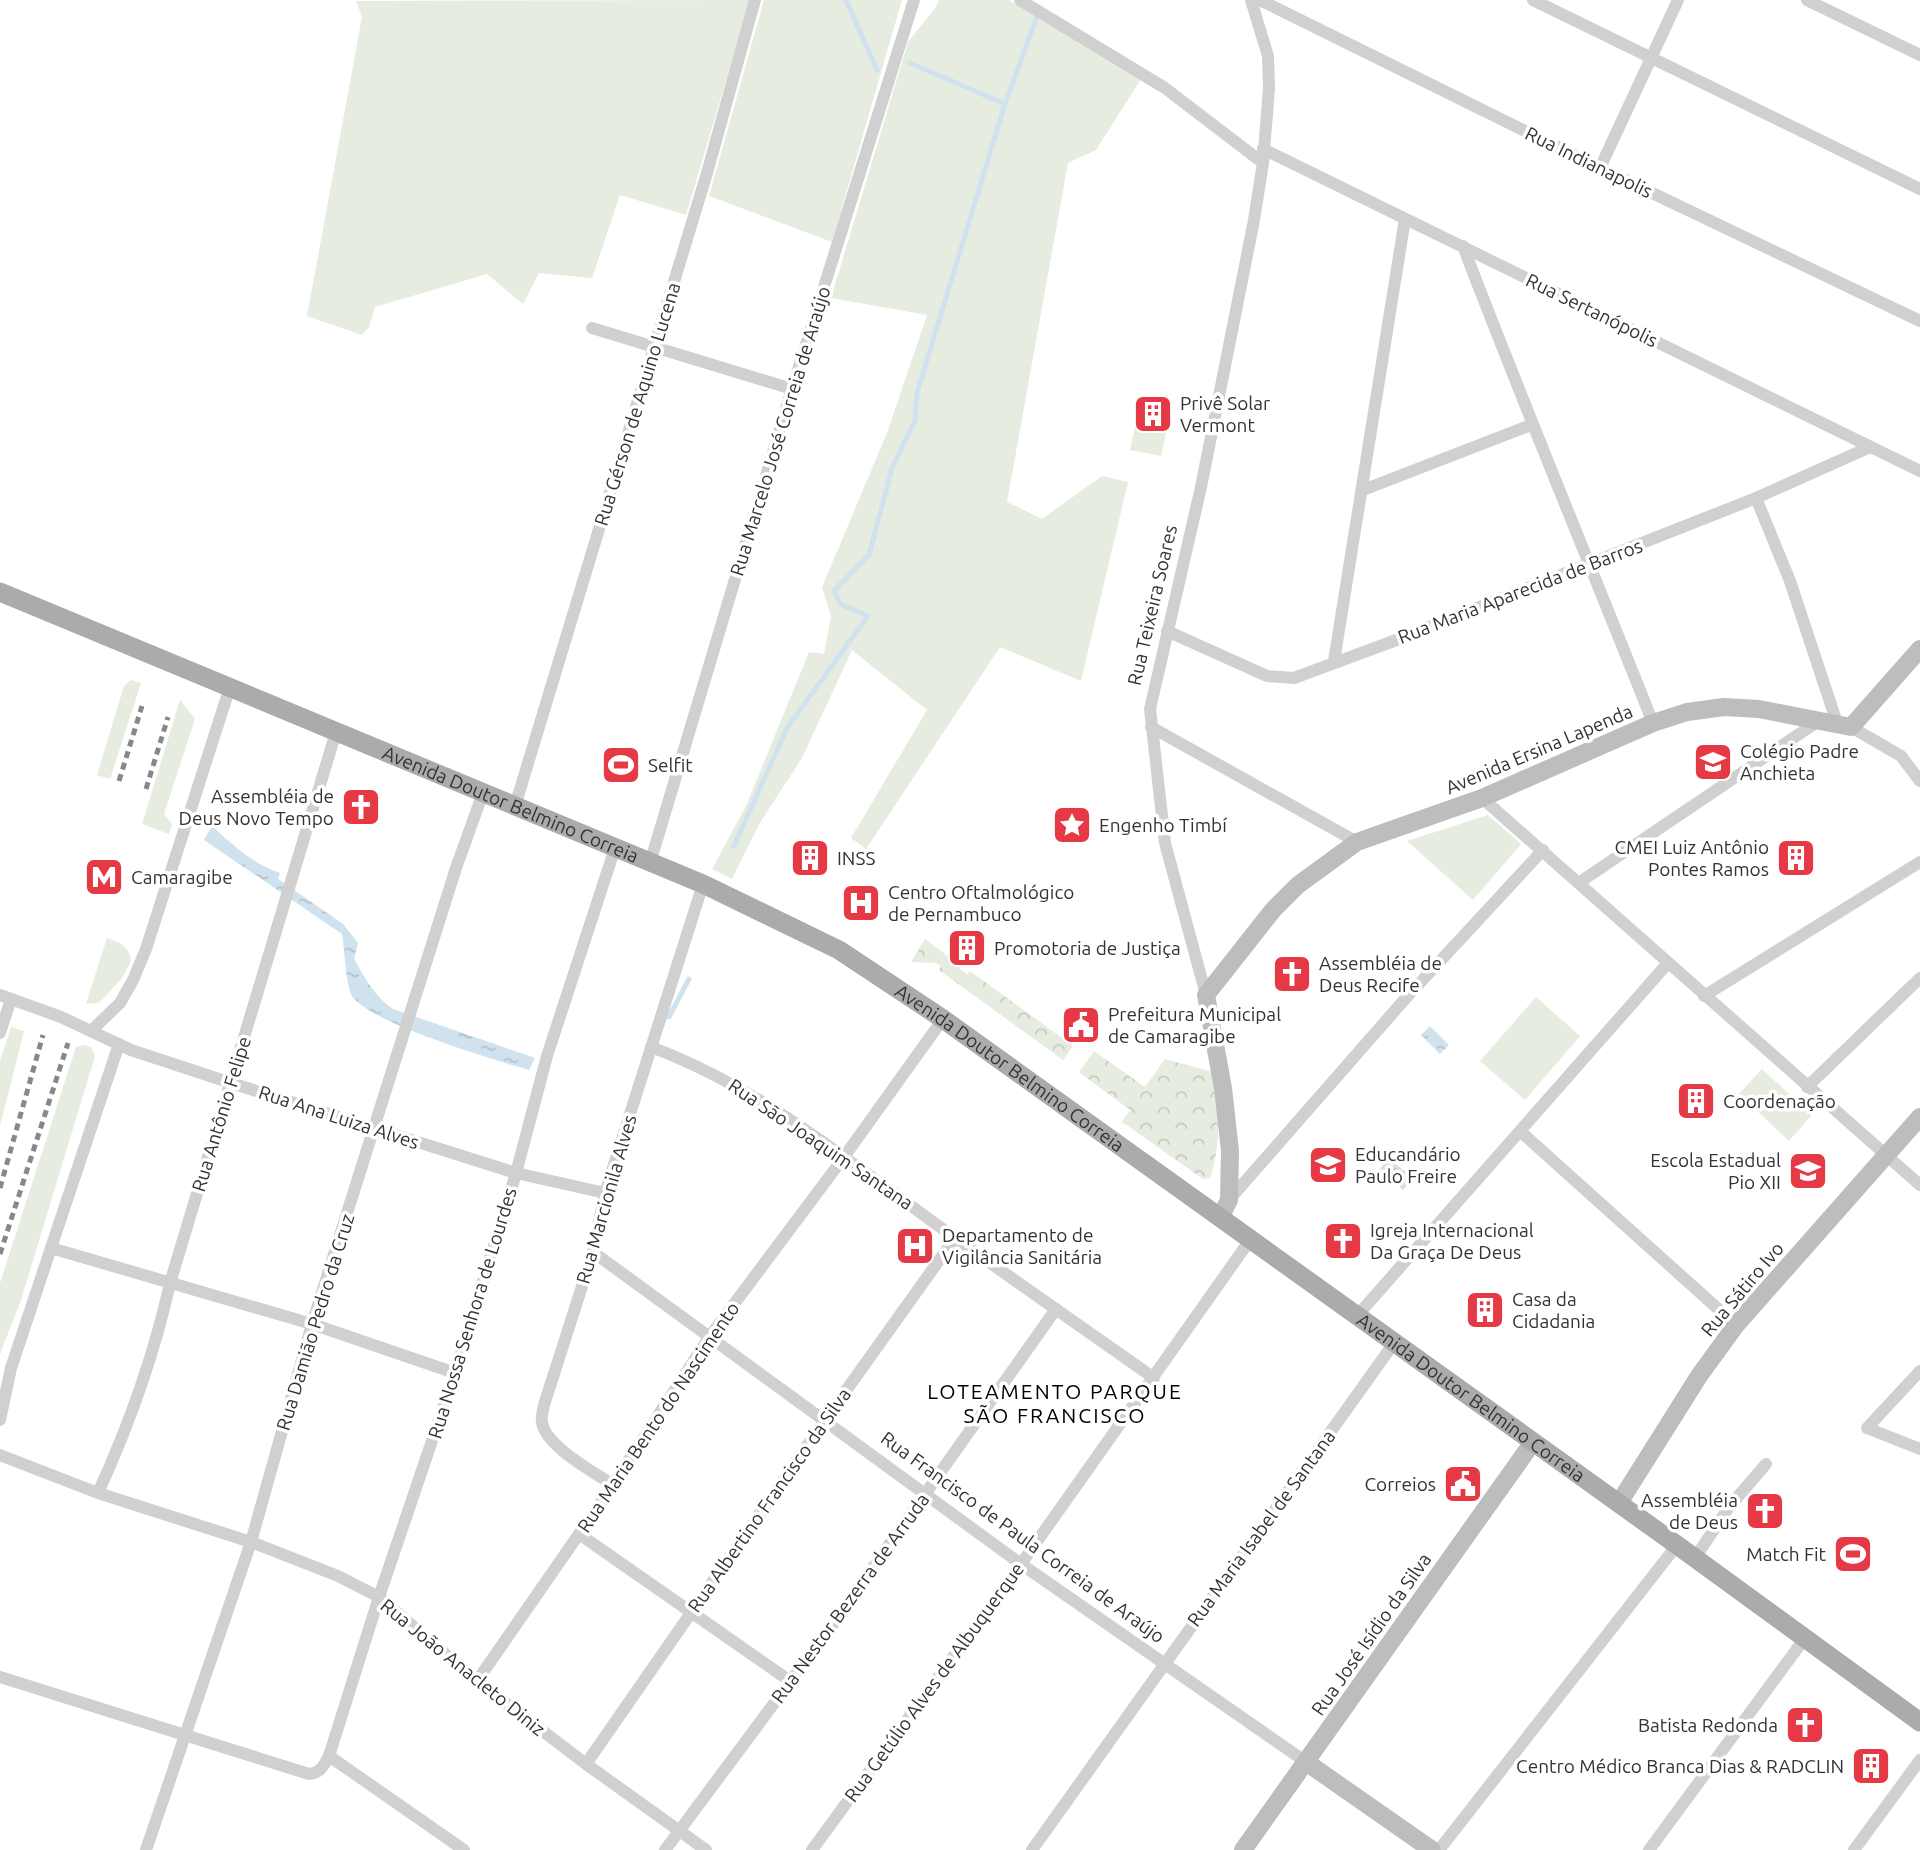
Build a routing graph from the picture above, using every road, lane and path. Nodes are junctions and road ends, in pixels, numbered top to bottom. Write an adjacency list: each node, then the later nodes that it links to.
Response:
1 (755, 0): 18 (street, Rua Gérson de Aquino Lucena)
2 (914, 0): 19 (street, Rua Marcelo José Correia de Araújo)
3 (1020, 0): 11 (street, Rua Sertanópolis)
4 (1251, 0): 11 (street, Rua Teixeira Soares)
5 (1260, 0): 12 (street, Rua Indianapolis)
6 (1533, 0): 10 (street)
7 (1678, 0): 10 (street)
8 (1807, 0): 9 (street)
9 (1920, 55)
10 (1651, 58): 12 (street); 13 (street)
11 (1263, 156): 14 (street, Rua Sertanópolis); 27 (street, Rua Teixeira Soares)
12 (1600, 168): 16 (street, Rua Indianapolis)
13 (1920, 189)
14 (1405, 219): 15 (street, Rua Sertanópolis); 23 (street)
15 (1463, 246): 20 (street); 21 (street, Rua Sertanópolis)
16 (1920, 321)
17 (592, 328): 18 (street)
18 (654, 348): 19 (street); 39 (street, Rua Gérson de Aquino Lucena)
19 (792, 389): 44 (street, Rua Marcelo José Correia de Araújo)
20 (1531, 425): 23 (street); 25 (street)
21 (1870, 447): 22 (street, Rua Sertanópolis); 24 (street, Rua Maria Aparecida de Barros)
22 (1920, 471)
23 (1363, 490): 29 (street)
24 (1756, 498): 25 (street, Rua Maria Aparecida de Barros); 33 (street)
25 (1590, 564): 29 (street, Rua Maria Aparecida de Barros); 32 (street)
26 (0, 592): 30 (main road, Avenida Doutor Belmino Correia)
27 (1167, 631): 29 (street, Rua Maria Aparecida de Barros); 34 (street, Rua Teixeira Soares)
28 (1920, 649): 33 (street)
29 (1334, 661)
30 (230, 687): 35 (main road, Avenida Doutor Belmino Correia); 53 (street)
31 (1817, 722): 32 (street, Avenida Ersina Lapenda); 33 (street, Avenida Ersina Lapenda); 45 (street)
32 (1653, 723): 38 (street, Avenida Ersina Lapenda)
33 (1844, 726): 36 (street)
34 (1151, 727): 40 (street); 49 (street, Rua Teixeira Soares)
35 (336, 732): 37 (main road, Avenida Doutor Belmino Correia); 57 (street, Rua Antônio Felipe)
36 (1920, 781)
37 (483, 793): 39 (main road, Avenida Doutor Belmino Correia); 60 (street, Rua Damião Pedro da Cruz)
38 (1482, 798): 40 (street, Avenida Ersina Lapenda); 42 (street)
39 (515, 806): 41 (main road, Avenida Doutor Belmino Correia)
40 (1357, 842): 49 (street, Avenida Ersina Lapenda)
41 (615, 848): 44 (main road, Avenida Doutor Belmino Correia); 64 (street, Rua Nossa Senhora de Lourdes)
42 (1543, 850): 45 (street); 67 (street)
43 (1920, 862): 50 (street)
44 (650, 863): 46 (main road, Avenida Doutor Belmino Correia)
45 (1580, 882): 47 (street)
46 (703, 884): 52 (main road, Avenida Doutor Belmino Correia); 56 (street, Rua Marcionila Alves)
47 (1668, 962): 50 (street); 61 (street)
48 (1920, 978): 58 (street)
49 (1206, 995): 67 (street, Rua Teixeira Soares)
50 (1704, 996): 58 (street)
51 (6, 997): 53 (street, Rua Ana Luiza Alves); 54 (street)
52 (943, 1018): 63 (street, Rua Maria Bento do Nascimento); 67 (main road, Avenida Doutor Belmino Correia)
53 (92, 1030): 55 (street, Rua Ana Luiza Alves)
54 (0, 1033)
55 (119, 1044): 57 (street, Rua Ana Luiza Alves); 70 (street)
56 (651, 1047): 63 (street, Rua São Joaquim Santana); 66 (street, Rua Marcionila Alves)
57 (231, 1083): 60 (street, Rua Ana Luiza Alves); 72 (street, Rua Antônio Felipe)
58 (1807, 1087): 62 (street)
59 (1920, 1117): 62 (street, Rua Sátiro Ivo)
60 (374, 1129): 64 (street, Rua Ana Luiza Alves); 75 (street, Rua Damião Pedro da Cruz)
61 (1521, 1132): 74 (street); 76 (street)
62 (1886, 1155): 65 (street); 76 (street, Rua Sátiro Ivo)
63 (844, 1157): 68 (street, Rua São Joaquim Santana); 77 (street, Rua Maria Bento do Nascimento)
64 (516, 1173): 66 (street, Rua Ana Luiza Alves); 80 (street, Rua Nossa Senhora de Lourdes)
65 (1920, 1185)
66 (605, 1193): 71 (street, Rua Marcionila Alves)
67 (1224, 1209): 69 (main road, Avenida Doutor Belmino Correia)
68 (954, 1238): 73 (street, Rua São Joaquim Santana); 83 (street, Rua Albertino Francisco da Silva)
69 (1250, 1240): 74 (main road, Avenida Doutor Belmino Correia); 81 (street, Rua Getúlio Alves de Albuquerque)
70 (51, 1248): 72 (street); 82 (street)
71 (593, 1252): 77 (street, Rua Francisco de Paula Correia de Araújo); 88 (street, Rua Marcionila Alves)
72 (170, 1283): 75 (street); 89 (street, Rua Antônio Felipe)
73 (1056, 1309): 81 (street, Rua São Joaquim Santana); 90 (street, Rua Nestor Bezerra de Arruda)
74 (1357, 1316): 78 (main road, Avenida Doutor Belmino Correia)
75 (312, 1324): 80 (street); 93 (street, Rua Damião Pedro da Cruz)
76 (1736, 1325): 91 (street, Rua Sátiro Ivo)
77 (710, 1336): 83 (street, Rua Francisco de Paula Correia de Araújo); 88 (street, Rua Maria Bento do Nascimento)
78 (1394, 1343): 84 (main road, Avenida Doutor Belmino Correia); 100 (street, Rua Maria Isabel de Santana)
79 (1920, 1371): 85 (street)
80 (456, 1373): 97 (street, Rua Nossa Senhora de Lourdes)
81 (1154, 1378): 96 (street, Rua Getúlio Alves de Albuquerque)
82 (0, 1420)
83 (825, 1420): 90 (street, Rua Francisco de Paula Correia de Araújo); 98 (street, Rua Albertino Francisco da Silva)
84 (1533, 1442): 91 (main road, Avenida Doutor Belmino Correia); 108 (street, Rua José Isídio da Silva)
85 (1920, 1449)
86 (0, 1455): 89 (street, Rua João Anacleto Diniz)
87 (1766, 1464): 95 (street)
88 (612, 1485): 92 (street, Rua Maria Bento do Nascimento)
89 (98, 1493): 93 (street, Rua João Anacleto Diniz)
90 (926, 1494): 96 (street, Rua Francisco de Paula Correia de Araújo); 103 (street, Rua Nestor Bezerra de Arruda)
91 (1619, 1503): 94 (main road, Avenida Doutor Belmino Correia)
92 (579, 1534): 98 (street); 102 (street, Rua Maria Bento do Nascimento)
93 (251, 1542): 97 (street, Rua João Anacleto Diniz); 105 (street, Rua Damião Pedro da Cruz)
94 (1677, 1545): 95 (main road, Avenida Doutor Belmino Correia); 119 (street)
95 (1695, 1558): 99 (main road, Avenida Doutor Belmino Correia)
96 (1021, 1564): 100 (street, Rua Francisco de Paula Correia de Araújo); 115 (street, Rua Getúlio Alves de Albuquerque)
97 (379, 1597): 102 (street, Rua João Anacleto Diniz); 106 (street, Rua Nossa Senhora de Lourdes)
98 (690, 1613): 103 (street); 109 (street, Rua Albertino Francisco da Silva)
99 (1805, 1638): 104 (main road, Avenida Doutor Belmino Correia); 120 (street)
100 (1164, 1663): 108 (street, Rua Francisco de Paula Correia de Araújo); 116 (street, Rua Maria Isabel de Santana)
101 (0, 1677): 105 (street)
102 (477, 1681): 109 (street, Rua João Anacleto Diniz)
103 (790, 1681): 110 (street, Rua Nestor Bezerra de Arruda)
104 (1920, 1722)
105 (183, 1736): 106 (street, Rua Nossa Senhora de Lourdes); 111 (street, Rua Damião Pedro da Cruz)
106 (329, 1755): 112 (street)
107 (1920, 1760): 121 (street)
108 (1306, 1762): 117 (street, Rua José Isídio da Silva); 118 (street, Rua Francisco de Paula Correia de Araújo)
109 (586, 1765): 110 (street, Rua João Anacleto Diniz)
110 (678, 1830): 113 (street, Rua Nestor Bezerra de Arruda); 114 (street, Rua João Anacleto Diniz)
111 (146, 1850)
112 (464, 1850)
113 (665, 1850)
114 (706, 1850)
115 (812, 1850)
116 (1032, 1850)
117 (1243, 1850)
118 (1432, 1850)
119 (1439, 1850)
120 (1649, 1850)
121 (1854, 1850)

